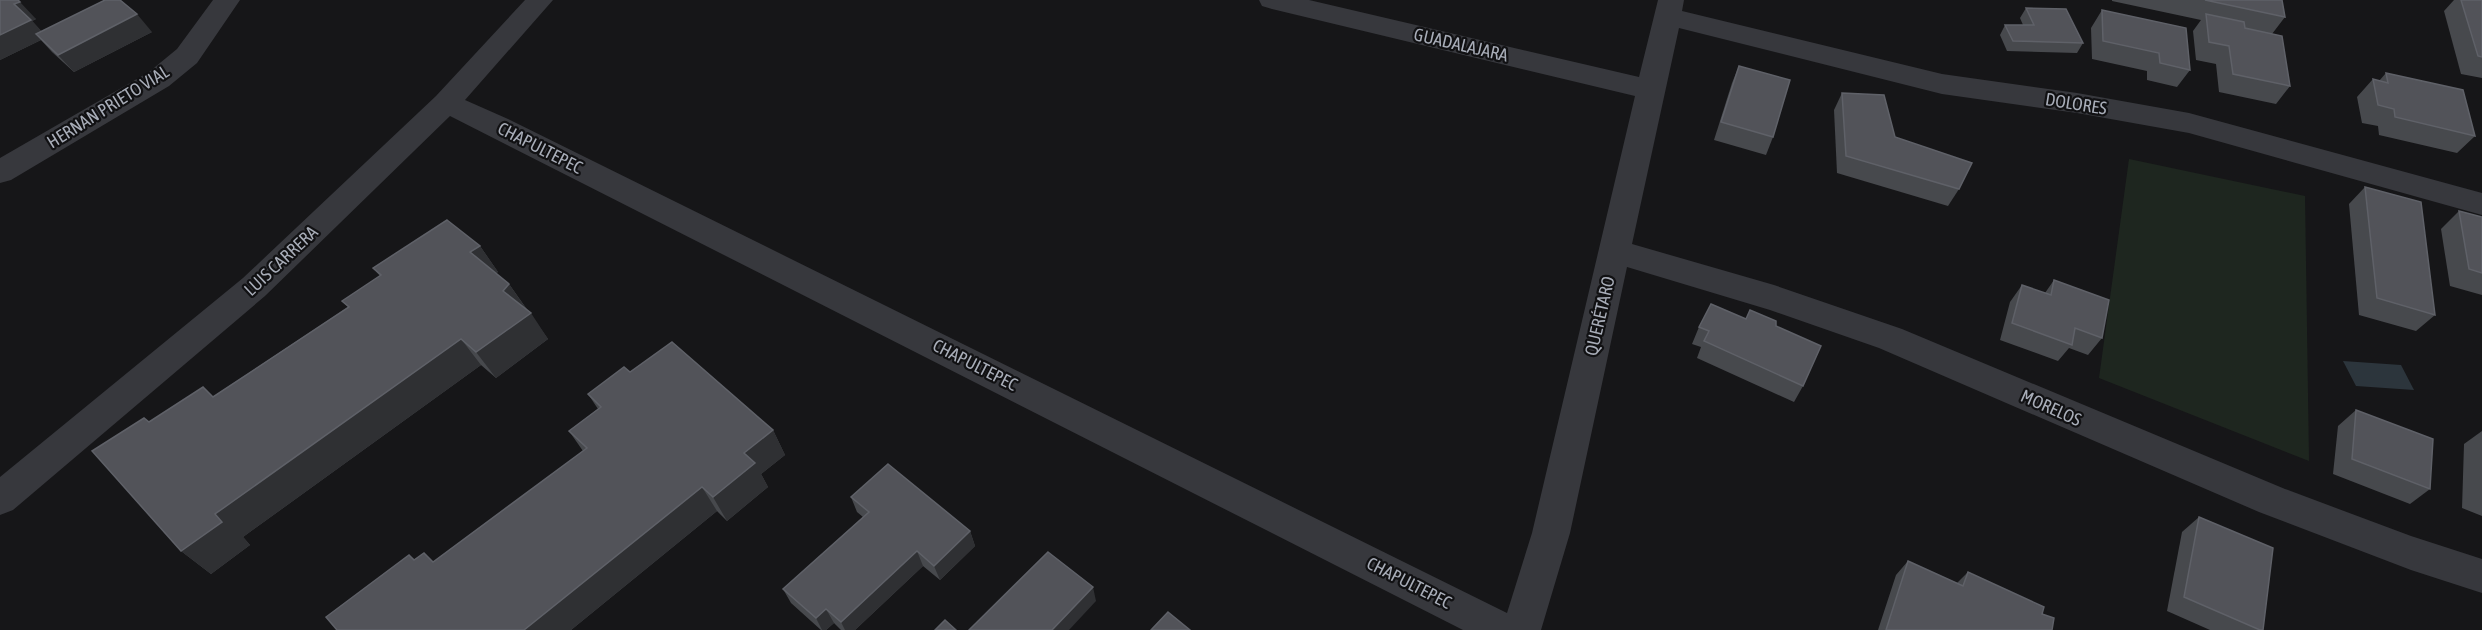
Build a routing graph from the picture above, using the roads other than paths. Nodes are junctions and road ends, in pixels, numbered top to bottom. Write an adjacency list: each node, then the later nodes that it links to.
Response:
1 (227, 0): 7 (street, HERNAN PRIETO VIAL)
2 (540, 0): 6 (street, LUIS CARRERA)
3 (1272, 0): 5 (street, GUADALAJARA)
4 (1670, 8): 5 (street, QUERÉTARO); 8 (street, DOLORES)
5 (1651, 90): 9 (street, QUERÉTARO)
6 (447, 103): 10 (street, LUIS CARRERA); 12 (street, CHAPULTEPEC)
7 (0, 172)
8 (2482, 204)
9 (1615, 251): 11 (street, MORELOS); 13 (street, QUERÉTARO)
10 (0, 499)
11 (2482, 576)
12 (1502, 630)
13 (1521, 630)

